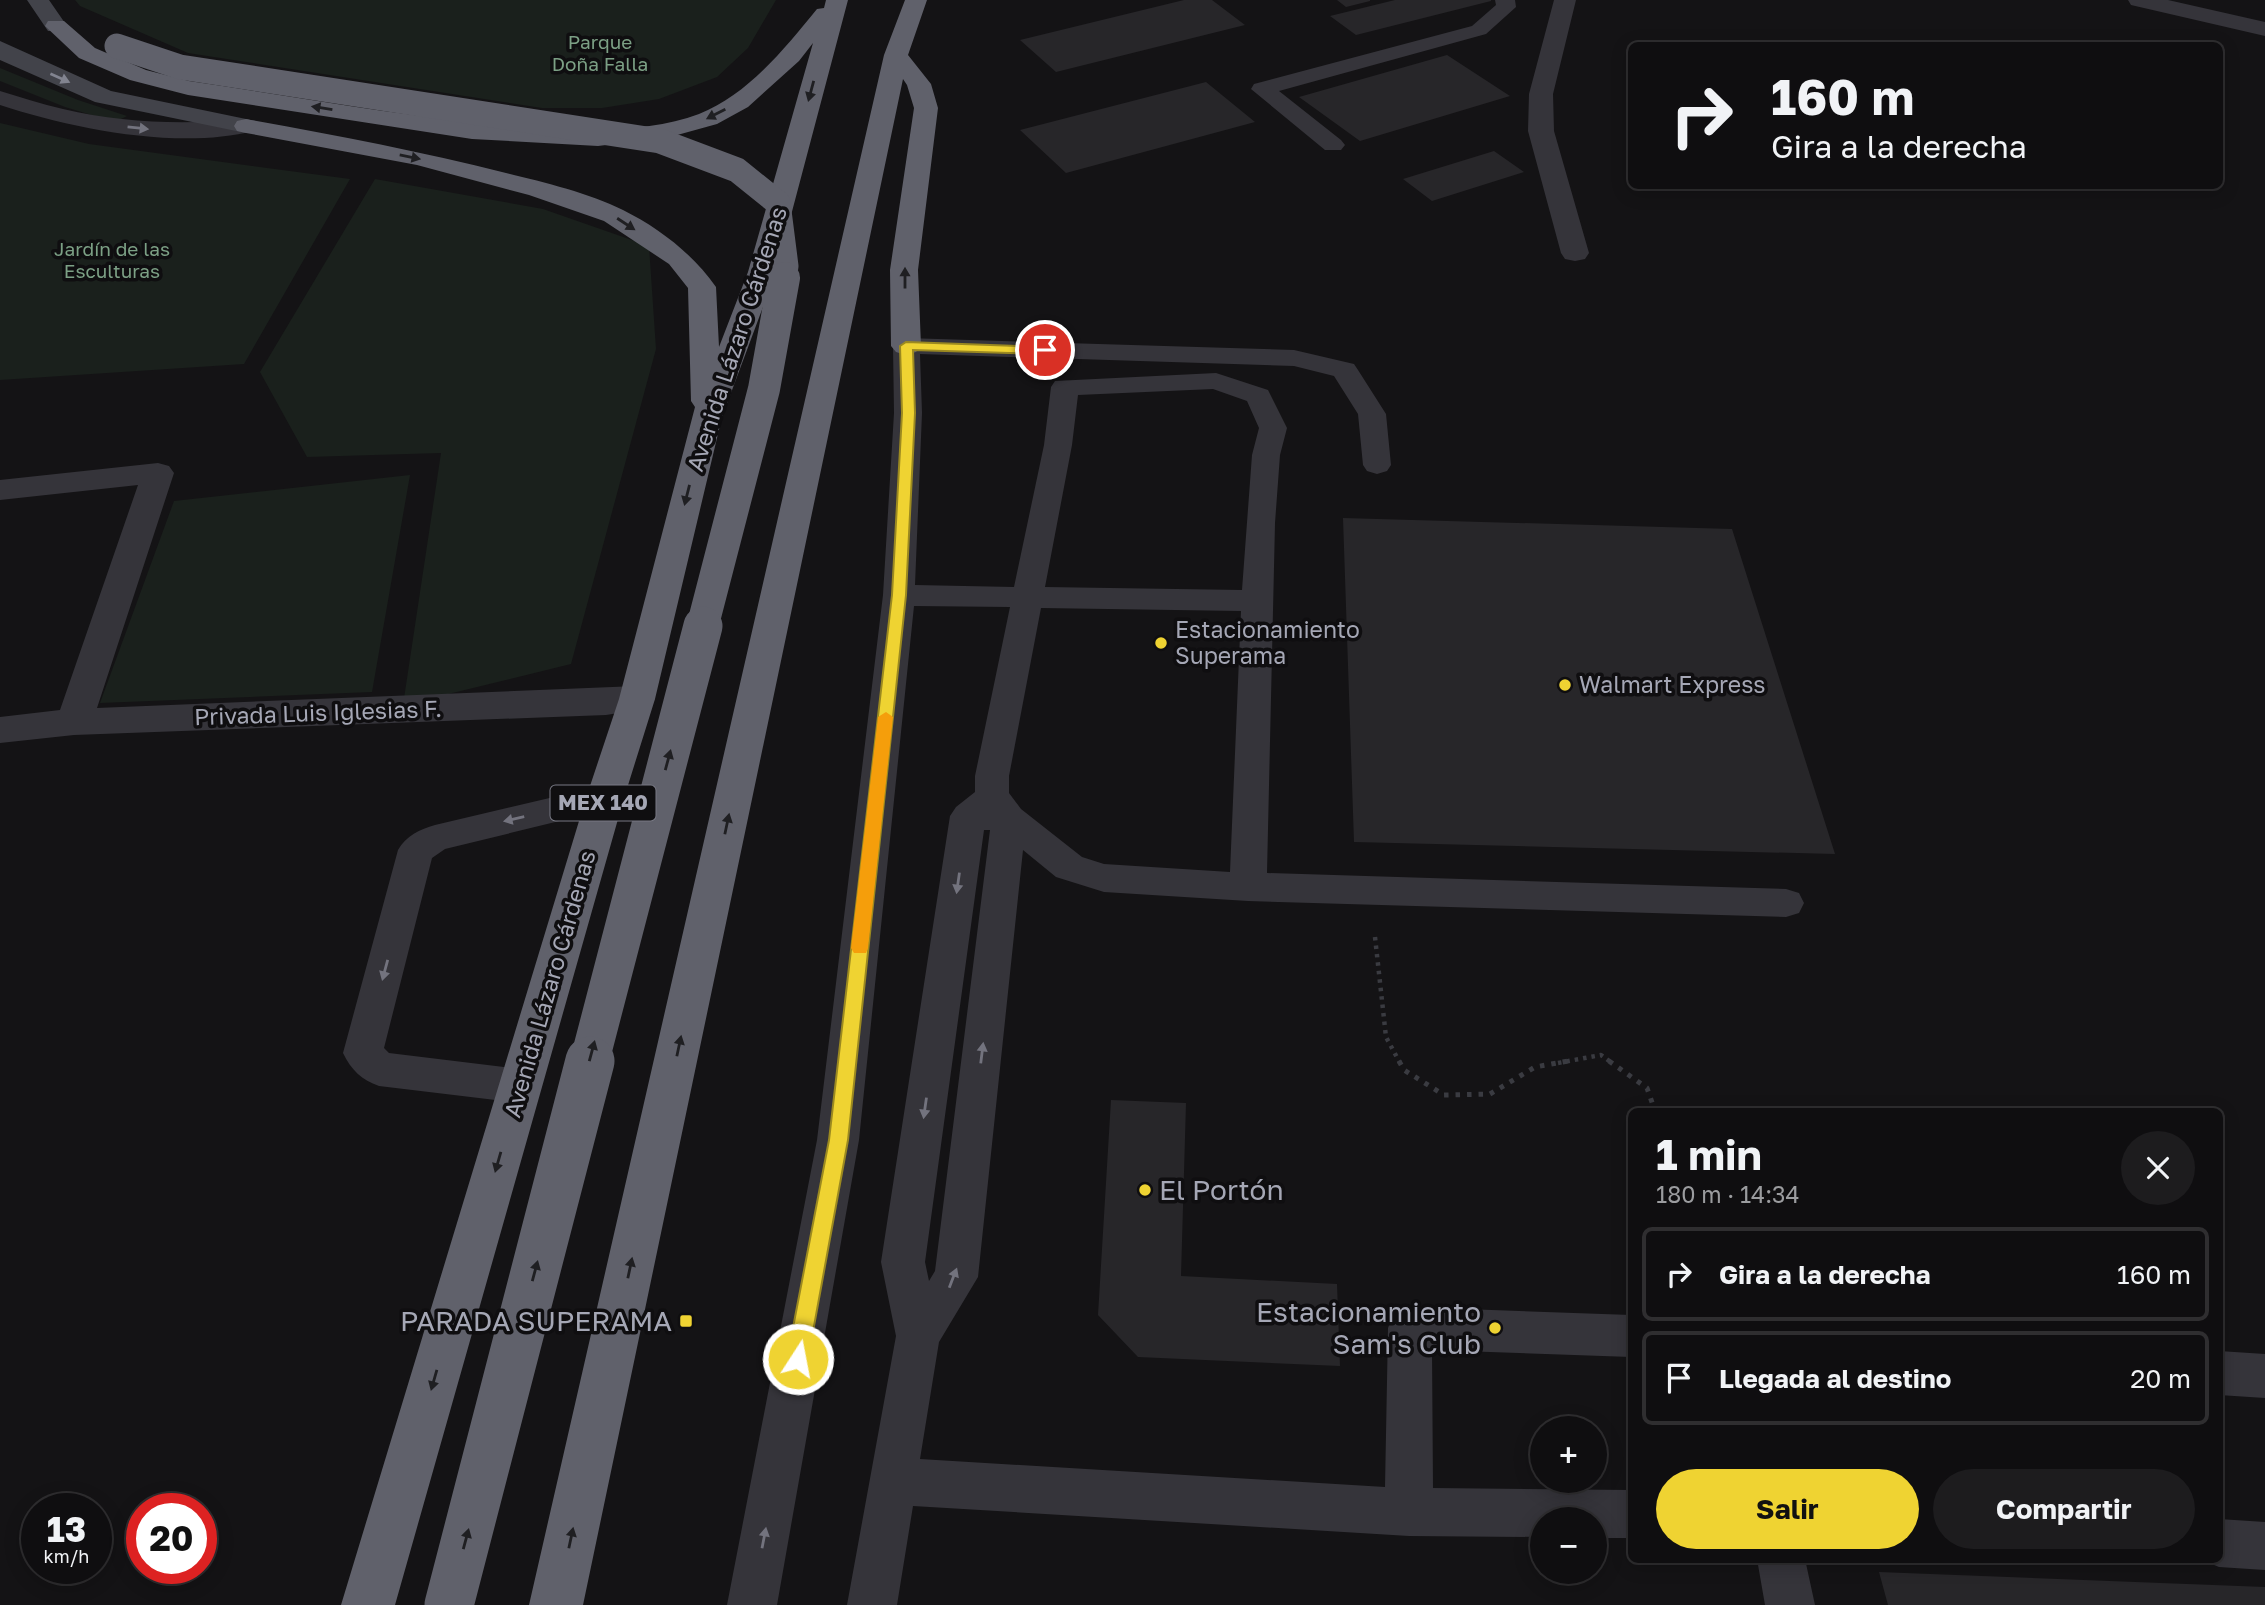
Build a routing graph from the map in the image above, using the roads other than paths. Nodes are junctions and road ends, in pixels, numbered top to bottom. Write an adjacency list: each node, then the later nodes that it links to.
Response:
1 (38, 0): 7 (main road)
2 (916, 0): 10 (highway)
3 (1505, 0): 13 (lane)
4 (1565, 0): 14 (street)
5 (2139, 0): 8 (street)
6 (836, 1): 7 (highway, one-way to 7); 16 (highway, Avenida Lázaro Cárdenas / MEX 140, one-way to 16)
7 (56, 26): 41 (highway, one-way to 7, bridge)
8 (2265, 29)
9 (0, 48): 12 (main road, one-way to 12)
10 (896, 55): 15 (highway, one-way to 10); 42 (highway, one-way to 10)
11 (0, 98): 12 (lane, one-way to 12)
12 (246, 126): 16 (highway, one-way to 16)
13 (1333, 145)
14 (1575, 253)
15 (906, 346): 17 (lane); 19 (lane)
16 (707, 417): 22 (highway, Avenida Lázaro Cárdenas / MEX 140, one-way to 22)
17 (1377, 465)
18 (0, 491): 23 (street)
19 (899, 595): 20 (lane); 43 (lane, one-way to 19)
20 (1027, 597): 21 (lane); 21 (lane); 26 (lane)
21 (1259, 601): 27 (lane)
22 (636, 699): 23 (street, Privada Luis Iglesias F.); 25 (highway, Avenida Lázaro Cárdenas / MEX 140)
23 (74, 722): 24 (street, Privada Luis Iglesias F.)
24 (0, 730)
25 (605, 798): 29 (highway, Avenida Lázaro Cárdenas / MEX 140); 29 (lane, one-way to 29)
26 (990, 810): 27 (lane); 30 (lane, one-way to 30); 30 (lane, one-way to 26)
27 (1248, 887): 28 (lane)
28 (1786, 903)
29 (520, 1086): 40 (highway, Avenida Lázaro Cárdenas / MEX 140, one-way to 40)
30 (918, 1336): 34 (lane)
31 (1628, 1336): 35 (lane)
32 (2223, 1373): 33 (lane)
33 (2265, 1376)
34 (894, 1481): 35 (lane); 44 (lane)
35 (1409, 1513): 36 (lane)
36 (1628, 1514)
37 (2223, 1543): 38 (lane)
38 (2265, 1546)
39 (1782, 1563): 45 (lane)
40 (368, 1605)
41 (449, 1605)
42 (556, 1605)
43 (752, 1605)
44 (872, 1605)
45 (1790, 1605)

